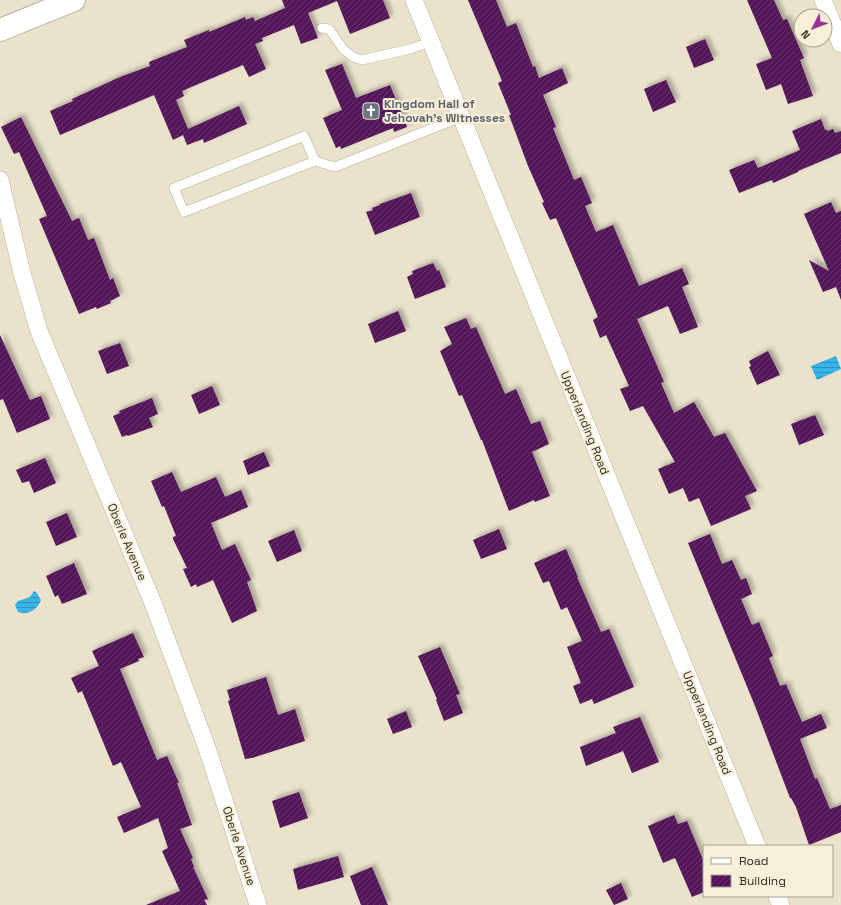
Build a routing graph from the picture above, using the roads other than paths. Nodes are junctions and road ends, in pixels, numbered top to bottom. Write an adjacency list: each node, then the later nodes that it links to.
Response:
1 (74, 0): 5 (main road)
2 (414, 0): 6 (street, Upperlanding Road)
3 (823, 0): 7 (street)
4 (322, 28): 6 (lane)
5 (0, 30)
6 (431, 42): 8 (street, Upperlanding Road)
7 (841, 44)
8 (461, 117): 9 (lane); 11 (street, Upperlanding Road)
9 (315, 161): 9 (lane)
10 (0, 180): 12 (street, Oberle Avenue)
11 (757, 845)
12 (258, 905)

